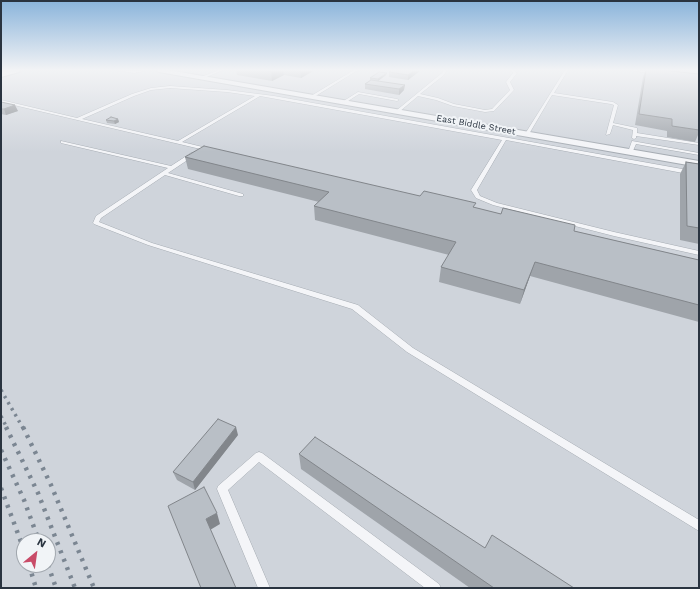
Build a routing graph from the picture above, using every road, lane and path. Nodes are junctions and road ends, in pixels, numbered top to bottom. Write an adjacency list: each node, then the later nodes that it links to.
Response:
1 (127, 97): 16 (lane)
2 (255, 97): 24 (lane)
3 (273, 97): 21 (lane)
4 (321, 97): 14 (street, East Biddle Street)
5 (351, 97): 14 (lane)
6 (383, 97): 12 (lane)
7 (415, 97): 15 (lane)
8 (430, 97): 9 (lane)
9 (505, 97)
10 (549, 97): 18 (lane)
11 (573, 97): 17 (lane)
12 (397, 100)
13 (1, 101): 16 (lane)
14 (344, 102): 15 (street, East Biddle Street)
15 (398, 111): 18 (street, East Biddle Street)
16 (78, 119): 24 (lane)
17 (612, 124): 19 (lane); 20 (lane)
18 (527, 134): 28 (street, East Biddle Street)
19 (608, 134)
20 (635, 134): 23 (lane); 25 (lane)
21 (505, 139): 33 (lane); 35 (lane)
22 (63, 142): 31 (lane)
23 (634, 142): 28 (lane); 29 (lane)
24 (178, 143): 26 (lane)
25 (699, 144)
26 (202, 148): 27 (lane); 31 (lane)
27 (217, 152)
28 (630, 152): 30 (street, East Biddle Street)
29 (699, 154)
30 (699, 164)
31 (172, 168): 32 (lane)
32 (164, 173): 34 (lane); 36 (lane)
33 (699, 174)
34 (242, 195)
35 (699, 253)
36 (699, 526)
37 (264, 588): 38 (lane)
38 (435, 588)

